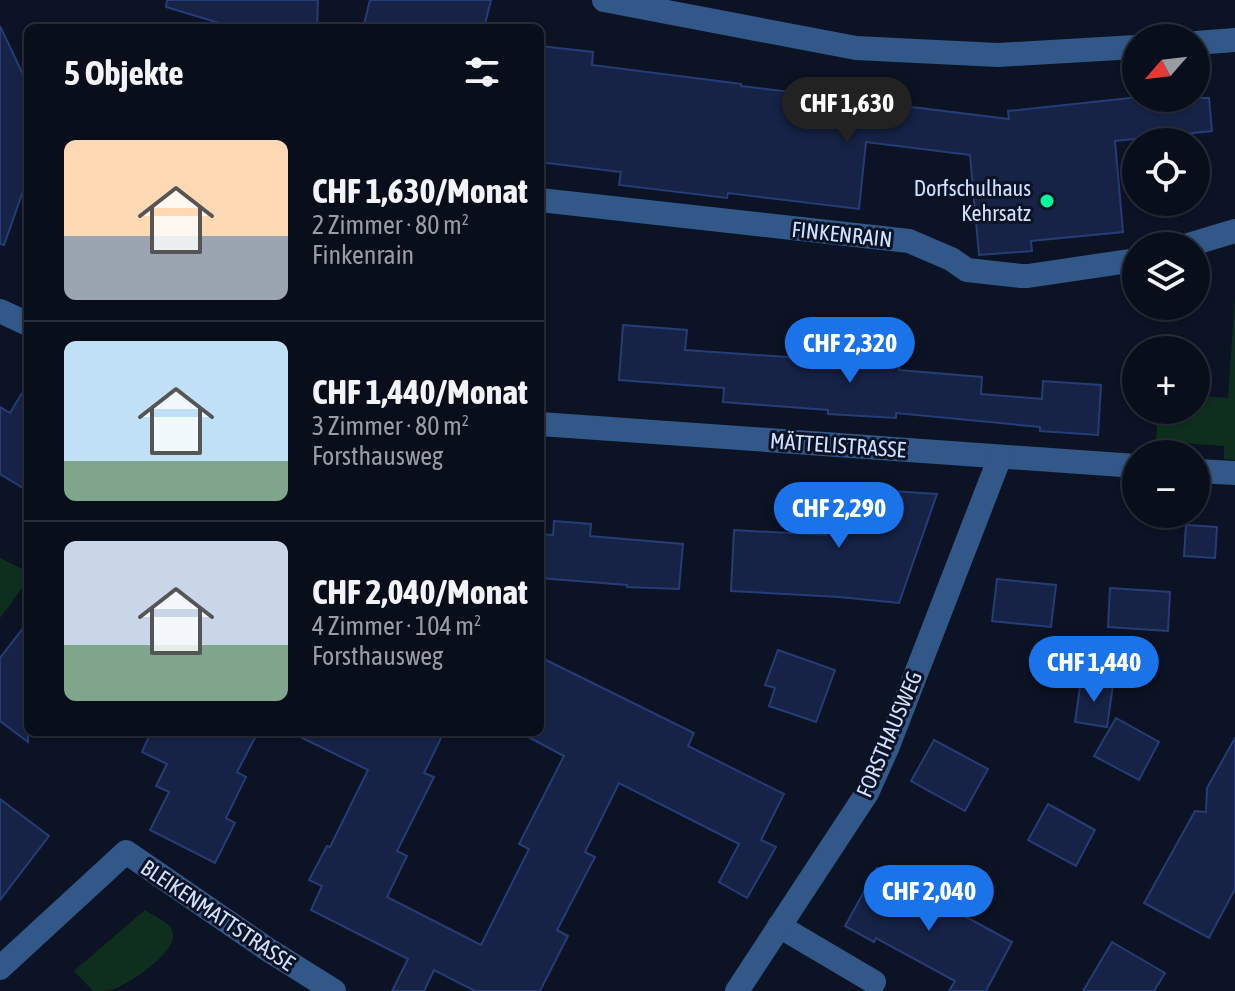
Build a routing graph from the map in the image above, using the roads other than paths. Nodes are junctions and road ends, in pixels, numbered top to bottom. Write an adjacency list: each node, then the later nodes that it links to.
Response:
1 (604, 0): 4 (street)
2 (1235, 40): 3 (street)
3 (1210, 42)
4 (1122, 48)
5 (544, 200): 8 (street, FINKENRAIN)
6 (1235, 231): 7 (street)
7 (1210, 238)
8 (1122, 262)
9 (0, 311): 10 (street)
10 (24, 322)
11 (544, 424): 12 (street, MÄTTELISTRASSE)
12 (1000, 457): 13 (street, MÄTTELISTRASSE); 16 (street, FORSTHAUSWEG)
13 (1122, 465)
14 (1210, 472): 15 (street)
15 (1235, 473)
16 (779, 926): 18 (street); 20 (street, FORSTHAUSWEG)
17 (0, 968): 19 (street, BLEIKENMATTSTRASSE)
18 (874, 982)
19 (334, 991)
20 (737, 991)

